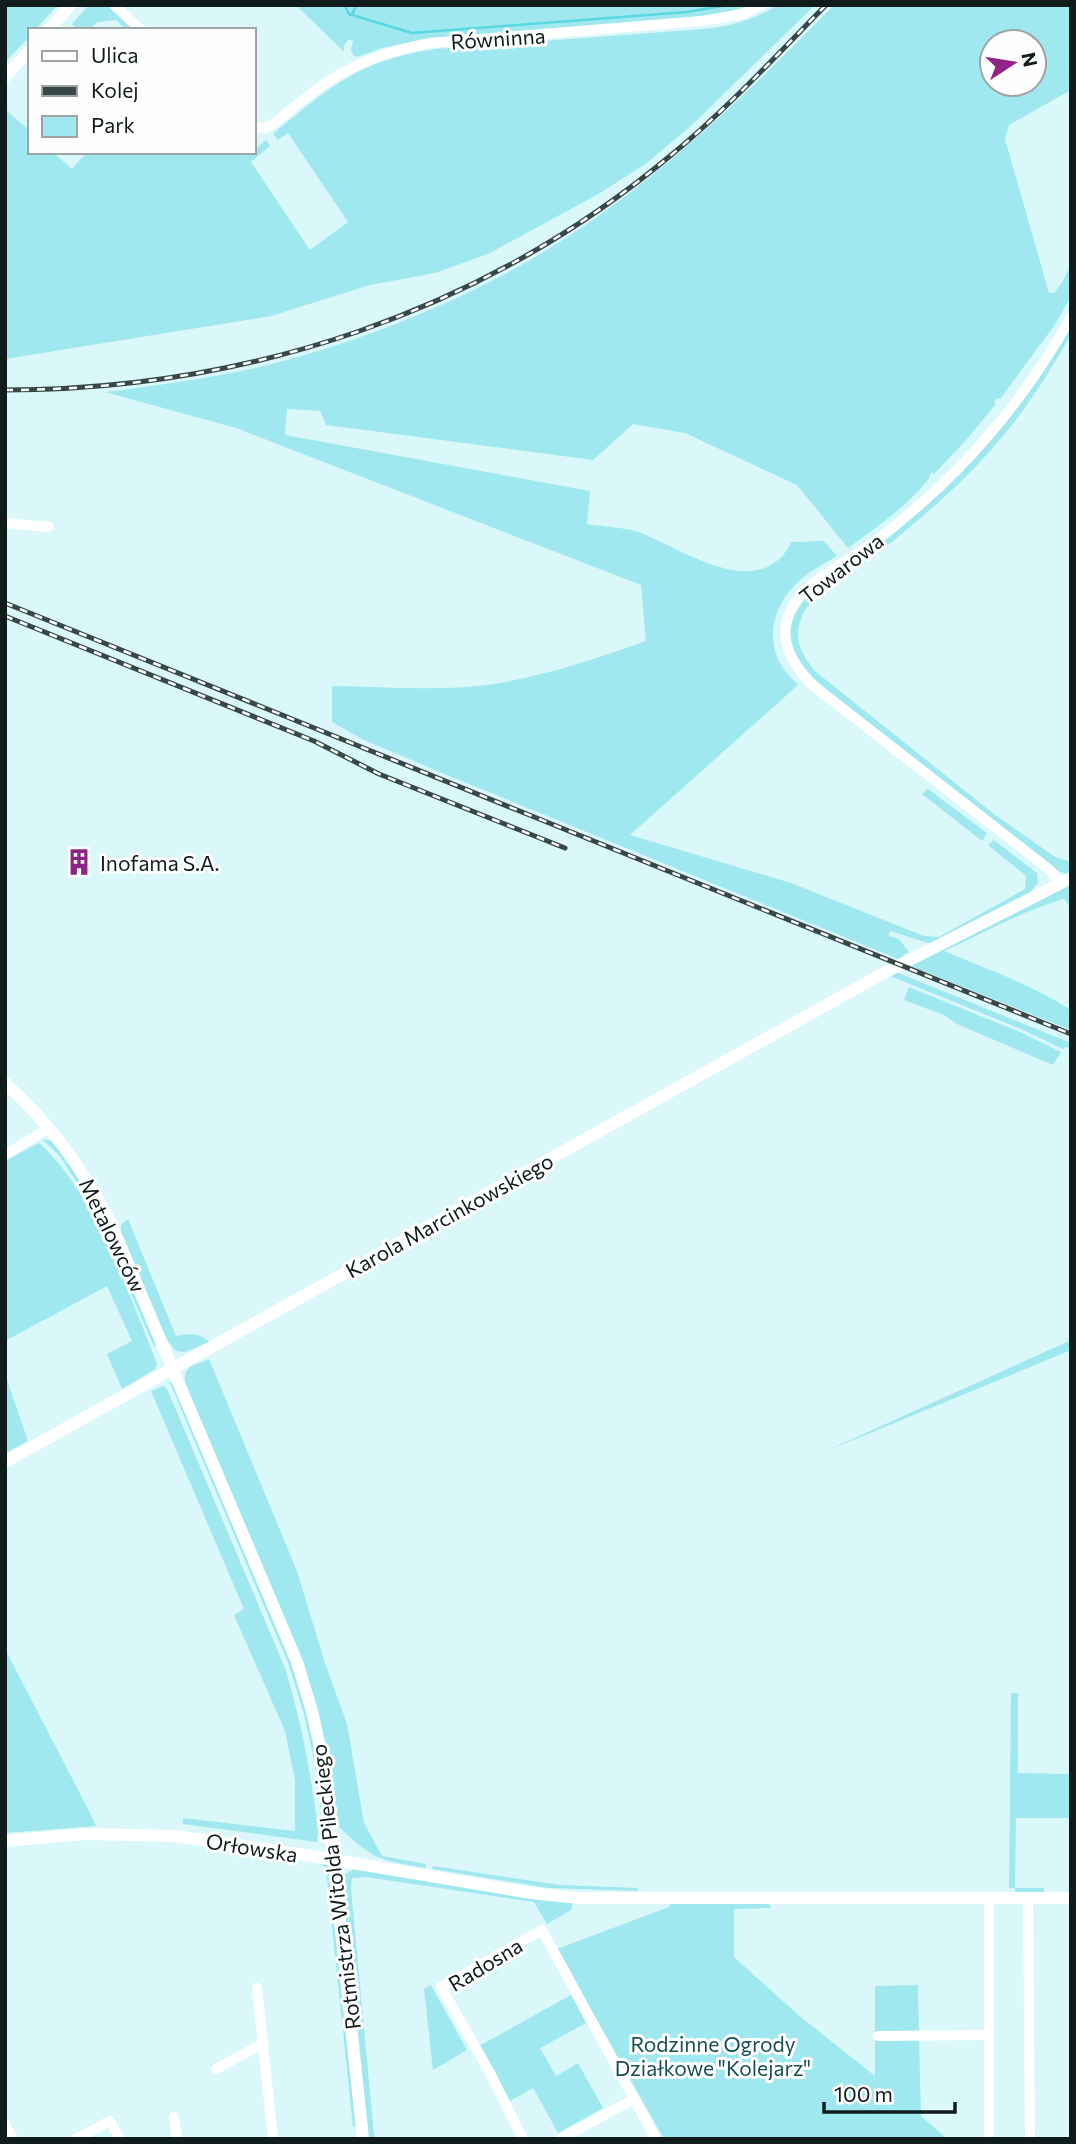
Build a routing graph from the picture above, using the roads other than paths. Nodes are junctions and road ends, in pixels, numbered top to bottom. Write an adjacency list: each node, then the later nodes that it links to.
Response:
1 (71, 5): 4 (street)
2 (114, 5): 5 (street)
3 (762, 5): 8 (street, Równinna)
4 (50, 28)
5 (139, 28)
6 (28, 52): 7 (street)
7 (5, 77)
8 (256, 127)
9 (1071, 317): 12 (street, Towarowa)
10 (5, 523): 11 (street)
11 (49, 527)
12 (1066, 881): 16 (street, Karola Marcinkowskiego)
13 (5, 1083): 14 (street, Metalowców)
14 (49, 1128): 15 (street); 16 (street, Metalowców)
15 (5, 1155)
16 (174, 1368): 17 (street, Karola Marcinkowskiego); 19 (street, Rotmistrza Witolda Pileckiego)
17 (5, 1462)
18 (5, 1841): 19 (street, Orłowska)
19 (335, 1860): 22 (street, Orłowska); 36 (street, Rotmistrza Witolda Pileckiego)
20 (1028, 1898): 21 (street, Orłowska); 22 (street, Orłowska); 41 (street)
21 (1071, 1898)
22 (989, 1899): 24 (street)
23 (257, 1988): 26 (street)
24 (989, 2035): 25 (street); 40 (street)
25 (878, 2036)
26 (264, 2043): 27 (street); 35 (street)
27 (216, 2069)
28 (634, 2099): 37 (street, Radosna); 38 (street); 39 (street, Radosna)
29 (174, 2117): 34 (street)
30 (5, 2124): 31 (street)
31 (13, 2139)
32 (76, 2139): 33 (street)
33 (120, 2139)
34 (177, 2139)
35 (273, 2139)
36 (363, 2139)
37 (523, 2139)
38 (560, 2139)
39 (656, 2139)
40 (989, 2139)
41 (1030, 2139)

